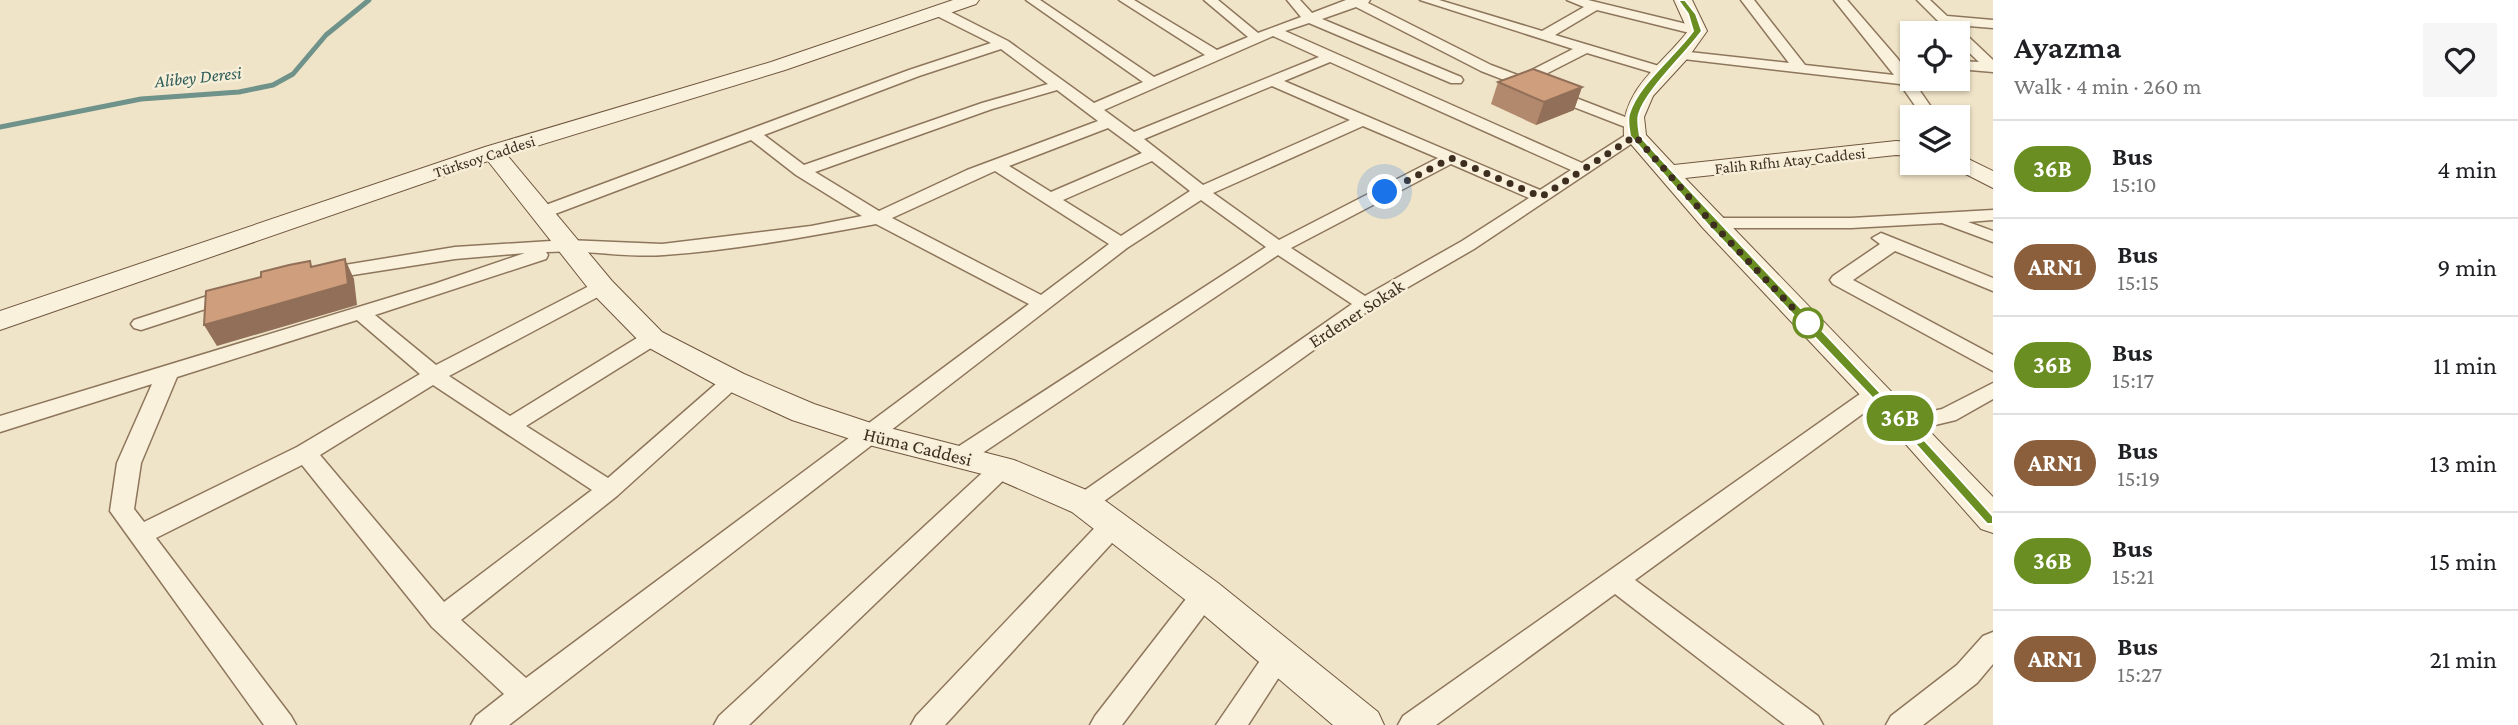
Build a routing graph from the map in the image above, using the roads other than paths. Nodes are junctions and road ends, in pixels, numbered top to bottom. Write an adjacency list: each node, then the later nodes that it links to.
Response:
1 (970, 0): 14 (main road, Türksoy Caddesi)
2 (1032, 0): 38 (street)
3 (1125, 0): 24 (street)
4 (1210, 0): 21 (street)
5 (1293, 0): 15 (street)
6 (1426, 0): 20 (street)
7 (1573, 0): 13 (street)
8 (1682, 0): 19 (main road)
9 (1747, 0): 32 (street)
10 (1840, 0): 26 (street)
11 (1923, 0): 16 (street)
12 (1357, 1): 15 (street); 31 (street)
13 (1594, 6): 19 (street); 20 (street)
14 (940, 12): 22 (street); 48 (main road, Türksoy Caddesi)
15 (1310, 18): 18 (street); 35 (street)
16 (1946, 20): 17 (street); 30 (street)
17 (1993, 24)
18 (1273, 31): 21 (street); 25 (street)
19 (1698, 31): 28 (main road)
20 (1545, 35): 23 (street)
21 (1258, 39): 24 (street)
22 (1003, 44): 39 (street); 45 (street)
23 (1588, 47): 28 (street); 36 (street)
24 (1216, 56): 38 (street)
25 (1330, 57): 37 (street); 40 (street)
26 (1893, 62): 27 (street); 33 (street)
27 (1900, 62)
28 (1672, 64): 32 (street); 44 (main road)
29 (1970, 66): 30 (street)
30 (1993, 67)
31 (1486, 68): 35 (street); 36 (street)
32 (1800, 68): 34 (street)
33 (1900, 73)
34 (1900, 79)
35 (1456, 80): 40 (street)
36 (1521, 81): 44 (street)
37 (1274, 82): 43 (street); 46 (street)
38 (1153, 83): 41 (street)
39 (1060, 85): 41 (street); 54 (street)
40 (1423, 96): 53 (street)
41 (1094, 109): 42 (street)
42 (1111, 121): 46 (street); 51 (street)
43 (1362, 121): 50 (street); 57 (street)
44 (1634, 130): 53 (street, Erdener Sokak); 55 (main road)
45 (753, 134): 54 (street); 60 (street)
46 (1133, 138): 49 (street)
47 (1900, 148): 55 (main road, Falih Rıfhı Atay Caddesi)
48 (493, 152): 60 (main road, Hüma Caddesi); 78 (main road, Türksoy Caddesi)
49 (1154, 154): 57 (street); 59 (street)
50 (1451, 158): 58 (street); 70 (street)
51 (996, 165): 59 (street); 62 (street)
52 (1970, 168): 56 (main road)
53 (1582, 169): 58 (street, Erdener Sokak)
54 (802, 171): 62 (street)
55 (1668, 173): 64 (main road)
56 (1993, 181)
57 (1201, 192): 67 (street); 70 (street)
58 (1541, 197): 76 (street, Erdener Sokak)
59 (1050, 199): 67 (street)
60 (541, 213): 69 (main road, Hüma Caddesi)
61 (1993, 215): 63 (street)
62 (878, 218): 69 (street); 75 (street)
63 (1940, 218): 65 (street); 66 (street)
64 (1712, 223): 65 (street); 86 (main road)
65 (1850, 223): 68 (street)
66 (1993, 237)
67 (1121, 244): 75 (street)
68 (1893, 244): 72 (street); 81 (street)
69 (567, 245): 71 (street); 74 (main road, Hüma Caddesi); 77 (street)
70 (1277, 248): 76 (street); 92 (street)
71 (309, 276)
72 (1993, 285)
73 (255, 287): 79 (street)
74 (602, 287): 80 (main road, Hüma Caddesi); 83 (street)
75 (1042, 303): 90 (street)
76 (1365, 304): 95 (street, Erdener Sokak)
77 (359, 312): 82 (street); 83 (street)
78 (0, 321)
79 (141, 324)
80 (652, 338): 84 (main road, Hüma Caddesi); 89 (street)
81 (1993, 364)
82 (169, 370): 87 (street); 98 (street)
83 (436, 374): 89 (street); 91 (street)
84 (733, 381): 90 (main road, Hüma Caddesi); 94 (street)
85 (1993, 390): 88 (street)
86 (1875, 394): 88 (main road); 99 (street)
87 (0, 424)
88 (1906, 424): 96 (main road)
89 (510, 426): 94 (street)
90 (869, 434): 92 (main road, Hüma Caddesi); 104 (street)
91 (305, 453): 98 (street); 101 (street)
92 (961, 456): 93 (main road, Hüma Caddesi)
93 (1002, 468): 95 (main road, Hüma Caddesi); 107 (street)
94 (609, 490): 101 (street)
95 (1084, 503): 97 (main road, Hüma Caddesi)
96 (1993, 519)
97 (1114, 524): 100 (main road, Hüma Caddesi); 108 (street)
98 (140, 535): 105 (street)
99 (1615, 580): 112 (street); 113 (street)
100 (1205, 594): 103 (main road, Hüma Caddesi); 109 (street)
101 (442, 619): 104 (street)
102 (1993, 644): 114 (street)
103 (1280, 654): 110 (street); 111 (main road, Hüma Caddesi)
104 (525, 695): 106 (street)
105 (281, 725)
106 (486, 725)
107 (729, 725)
108 (926, 725)
109 (1105, 725)
110 (1231, 725)
111 (1363, 725)
112 (1413, 725)
113 (1808, 725)
114 (1901, 725)

